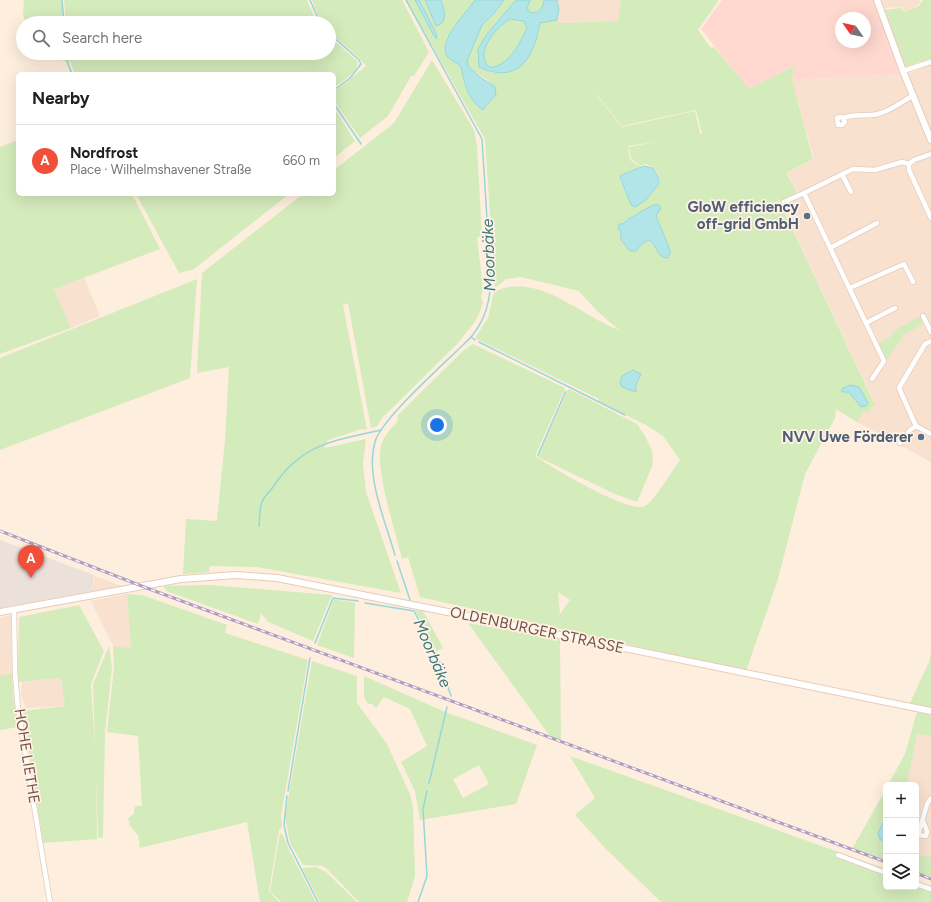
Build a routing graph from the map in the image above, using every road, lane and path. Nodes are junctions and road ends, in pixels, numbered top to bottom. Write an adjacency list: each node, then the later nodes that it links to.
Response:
1 (877, 0): 3 (street)
2 (931, 62): 3 (street)
3 (903, 71): 4 (street)
4 (912, 96): 5 (street); 6 (street)
5 (843, 118)
6 (931, 140)
7 (931, 154): 8 (street)
8 (909, 164): 9 (street); 13 (street)
9 (842, 174): 10 (street); 11 (street)
10 (851, 192)
11 (804, 193): 12 (street); 15 (street)
12 (784, 202)
13 (931, 218)
14 (877, 223): 15 (street)
15 (830, 248): 17 (street)
16 (913, 282): 17 (street)
17 (850, 288): 20 (street)
18 (895, 308): 20 (street)
19 (923, 316): 21 (street)
20 (866, 323): 23 (street)
21 (931, 332)
22 (931, 342): 24 (street)
23 (872, 379)
24 (916, 426): 25 (street); 26 (street)
25 (931, 434)
26 (900, 443)
27 (14, 610): 28 (street, OLDENBURGER STRASSE); 29 (street, OLDENBURGER STRASSE); 37 (street, HOHE LIETHE)
28 (0, 612)
29 (931, 711)
30 (931, 798): 31 (street)
31 (923, 821): 32 (street); 32 (street)
32 (929, 836)
33 (838, 855): 34 (street)
34 (883, 872)
35 (919, 885): 36 (street)
36 (931, 889)
37 (50, 902)

